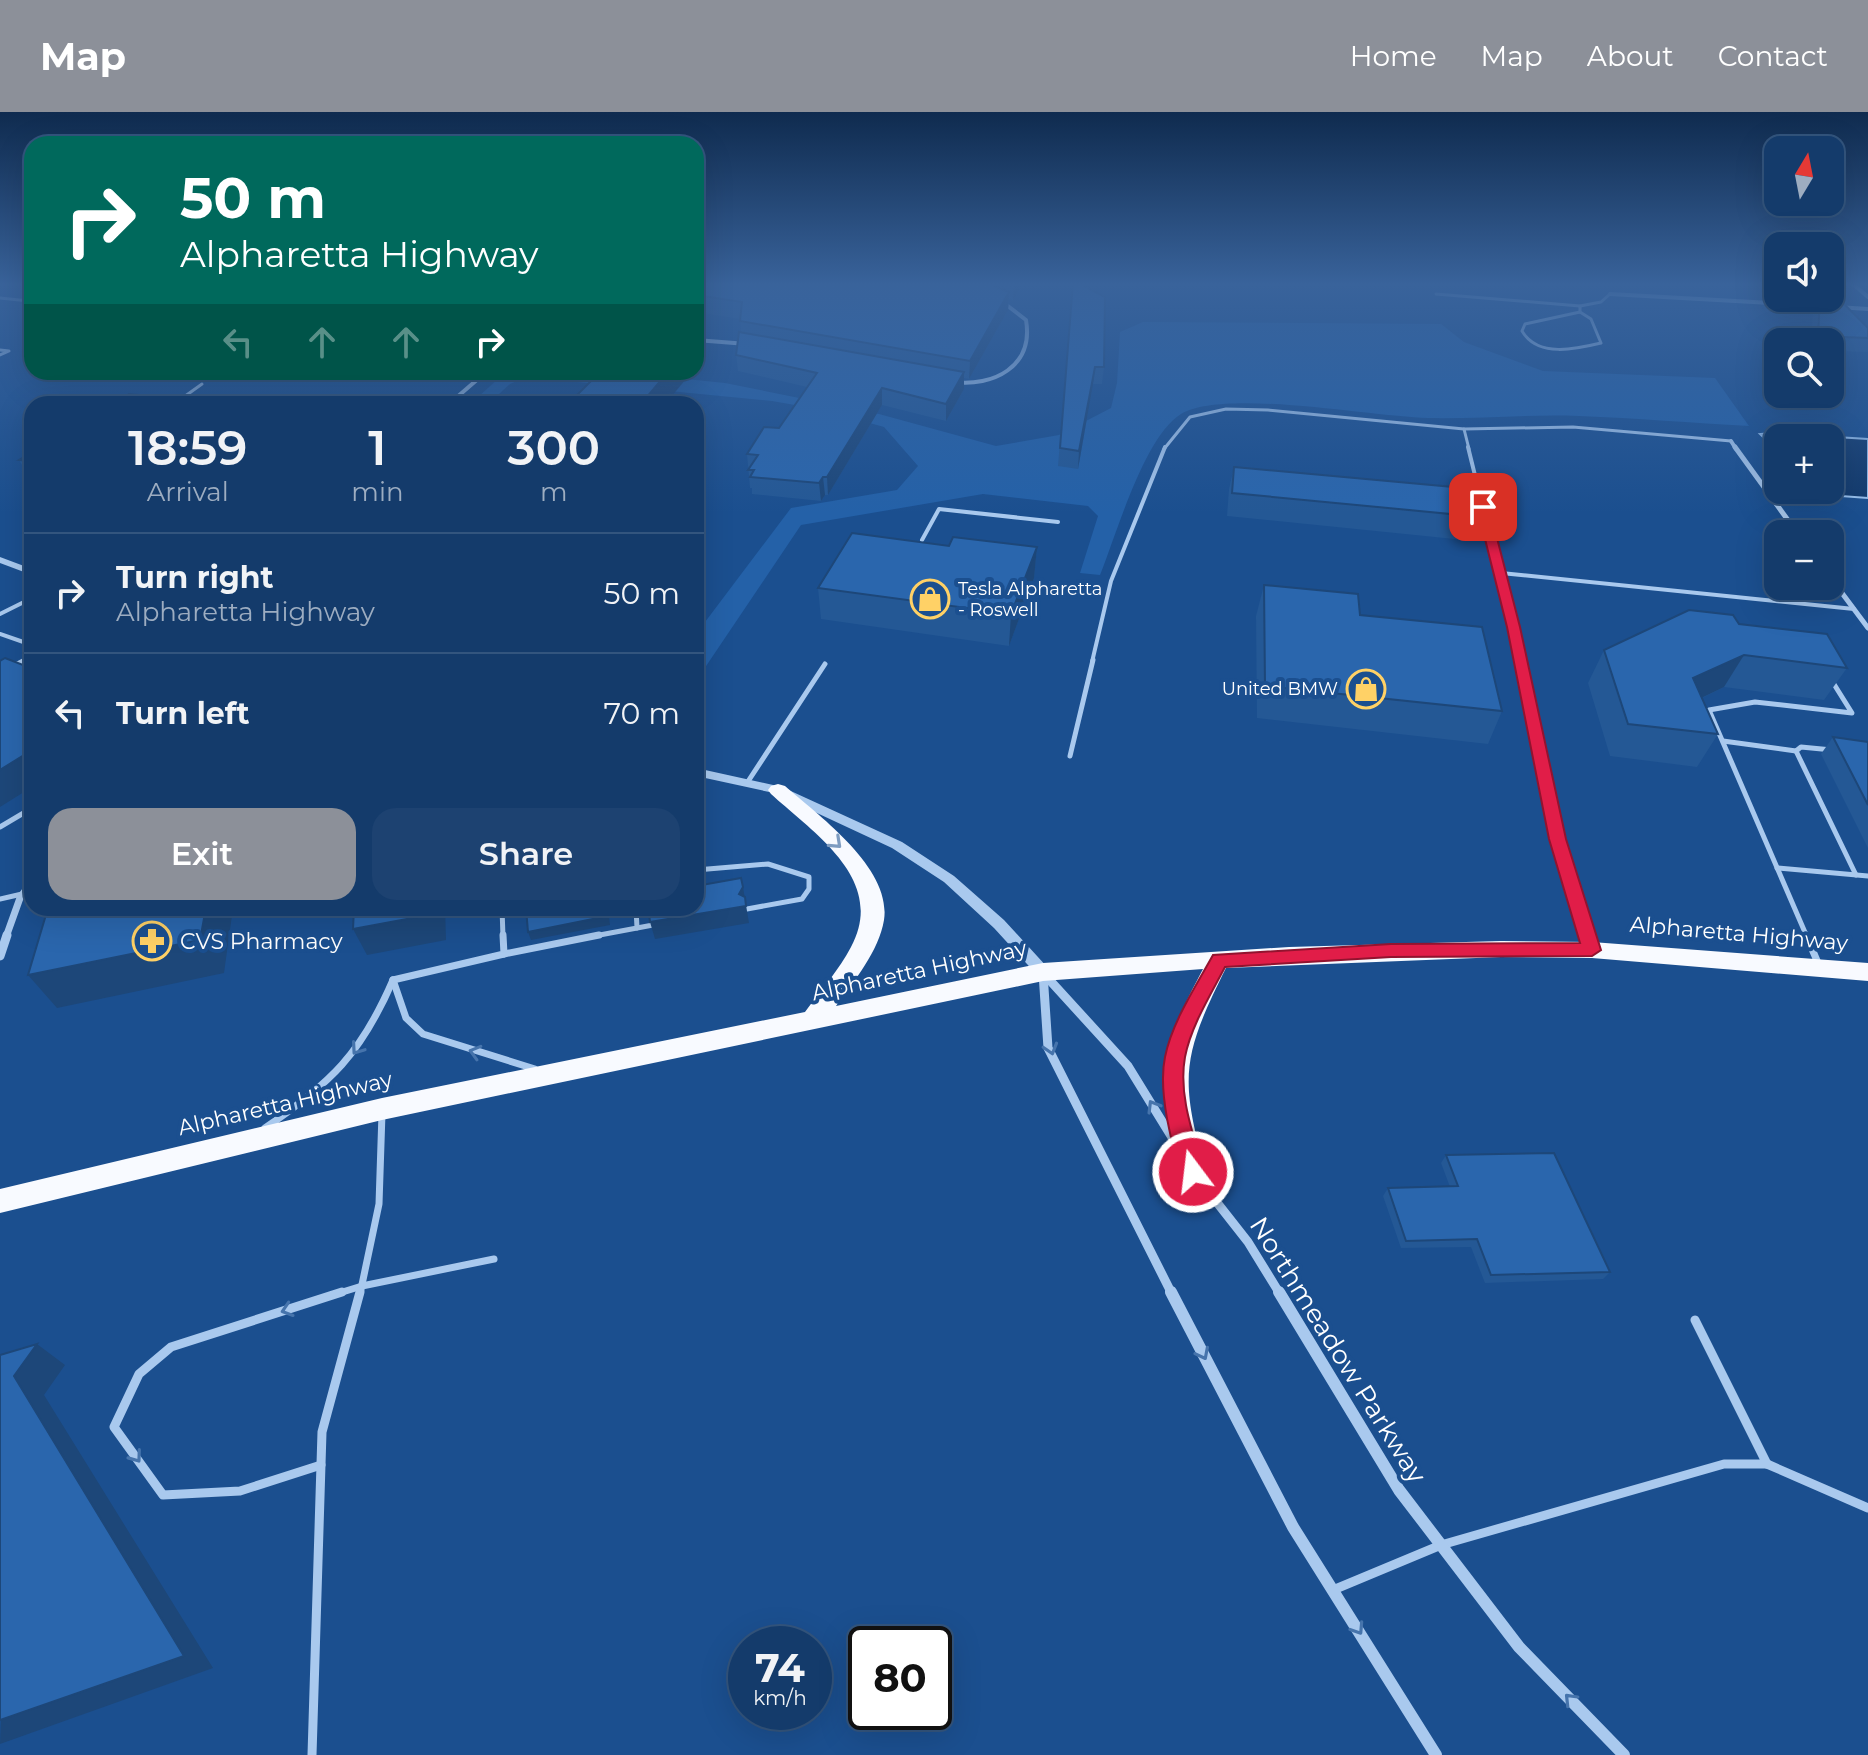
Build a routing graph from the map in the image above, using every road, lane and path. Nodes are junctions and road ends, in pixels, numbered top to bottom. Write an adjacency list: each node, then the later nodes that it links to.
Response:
1 (1017, 360): 3 (street)
2 (477, 380): 6 (street)
3 (946, 381)
4 (202, 384): 5 (lane)
5 (185, 396)
6 (458, 396)
7 (1464, 429): 8 (lane); 14 (lane); 29 (lane)
8 (1731, 441): 9 (street)
9 (1788, 520)
10 (1058, 522): 11 (lane)
11 (922, 540)
12 (0, 560): 13 (street)
13 (24, 569)
14 (1501, 573): 17 (lane); 47 (lane)
15 (1844, 596): 17 (street)
16 (24, 602): 18 (lane)
17 (1854, 609): 19 (street)
18 (0, 614)
19 (1868, 628)
20 (0, 634): 21 (lane)
21 (24, 642)
22 (24, 660): 24 (lane)
23 (825, 664): 31 (lane)
24 (0, 673)
25 (1828, 674): 26 (lane)
26 (1723, 741): 27 (lane); 35 (lane)
27 (1796, 751): 28 (lane); 37 (lane)
28 (1838, 751)
29 (1070, 756)
30 (704, 774): 31 (street)
31 (747, 783): 32 (street)
32 (778, 790): 52 (street); 55 (highway, one-way to 55)
33 (24, 813): 34 (lane)
34 (0, 827)
35 (1777, 868): 37 (lane); 51 (lane)
36 (704, 869): 42 (lane)
37 (1856, 875): 38 (lane)
38 (1868, 876)
39 (24, 891): 40 (street)
40 (22, 894): 41 (lane); 49 (street)
41 (0, 899)
42 (747, 909)
43 (502, 916): 48 (lane)
44 (636, 916): 46 (lane)
45 (653, 925): 46 (lane)
46 (637, 928): 48 (lane)
47 (1592, 950): 50 (highway, Alpharetta Highway); 51 (highway, Alpharetta Highway)
48 (504, 954): 54 (lane)
49 (0, 956)
50 (1219, 960): 52 (highway, Alpharetta Highway); 59 (highway)
51 (1819, 966): 53 (highway, Alpharetta Highway)
52 (1043, 972): 55 (highway, Alpharetta Highway); 59 (street, Northmeadow Parkway, one-way to 52); 68 (street, one-way to 68)
53 (1868, 972)
54 (393, 980): 56 (lane, one-way to 54); 58 (lane, one-way to 58)
55 (812, 1021): 56 (highway, Alpharetta Highway)
56 (550, 1073): 57 (highway, Alpharetta Highway)
57 (382, 1109): 58 (highway, Alpharetta Highway); 62 (lane)
58 (248, 1139): 60 (highway, Alpharetta Highway)
59 (1193, 1172): 67 (street, Northmeadow Parkway)
60 (0, 1201)
61 (494, 1259): 62 (lane)
62 (362, 1286): 65 (lane); 65 (lane, one-way to 65)
63 (1695, 1320): 64 (lane)
64 (1767, 1464): 66 (lane); 67 (lane)
65 (321, 1465): 69 (lane)
66 (1868, 1508)
67 (1441, 1545): 68 (lane); 71 (street, Northmeadow Parkway, one-way to 67)
68 (1333, 1590): 70 (street, one-way to 70)
69 (312, 1755)
70 (1436, 1755)
71 (1624, 1755)

